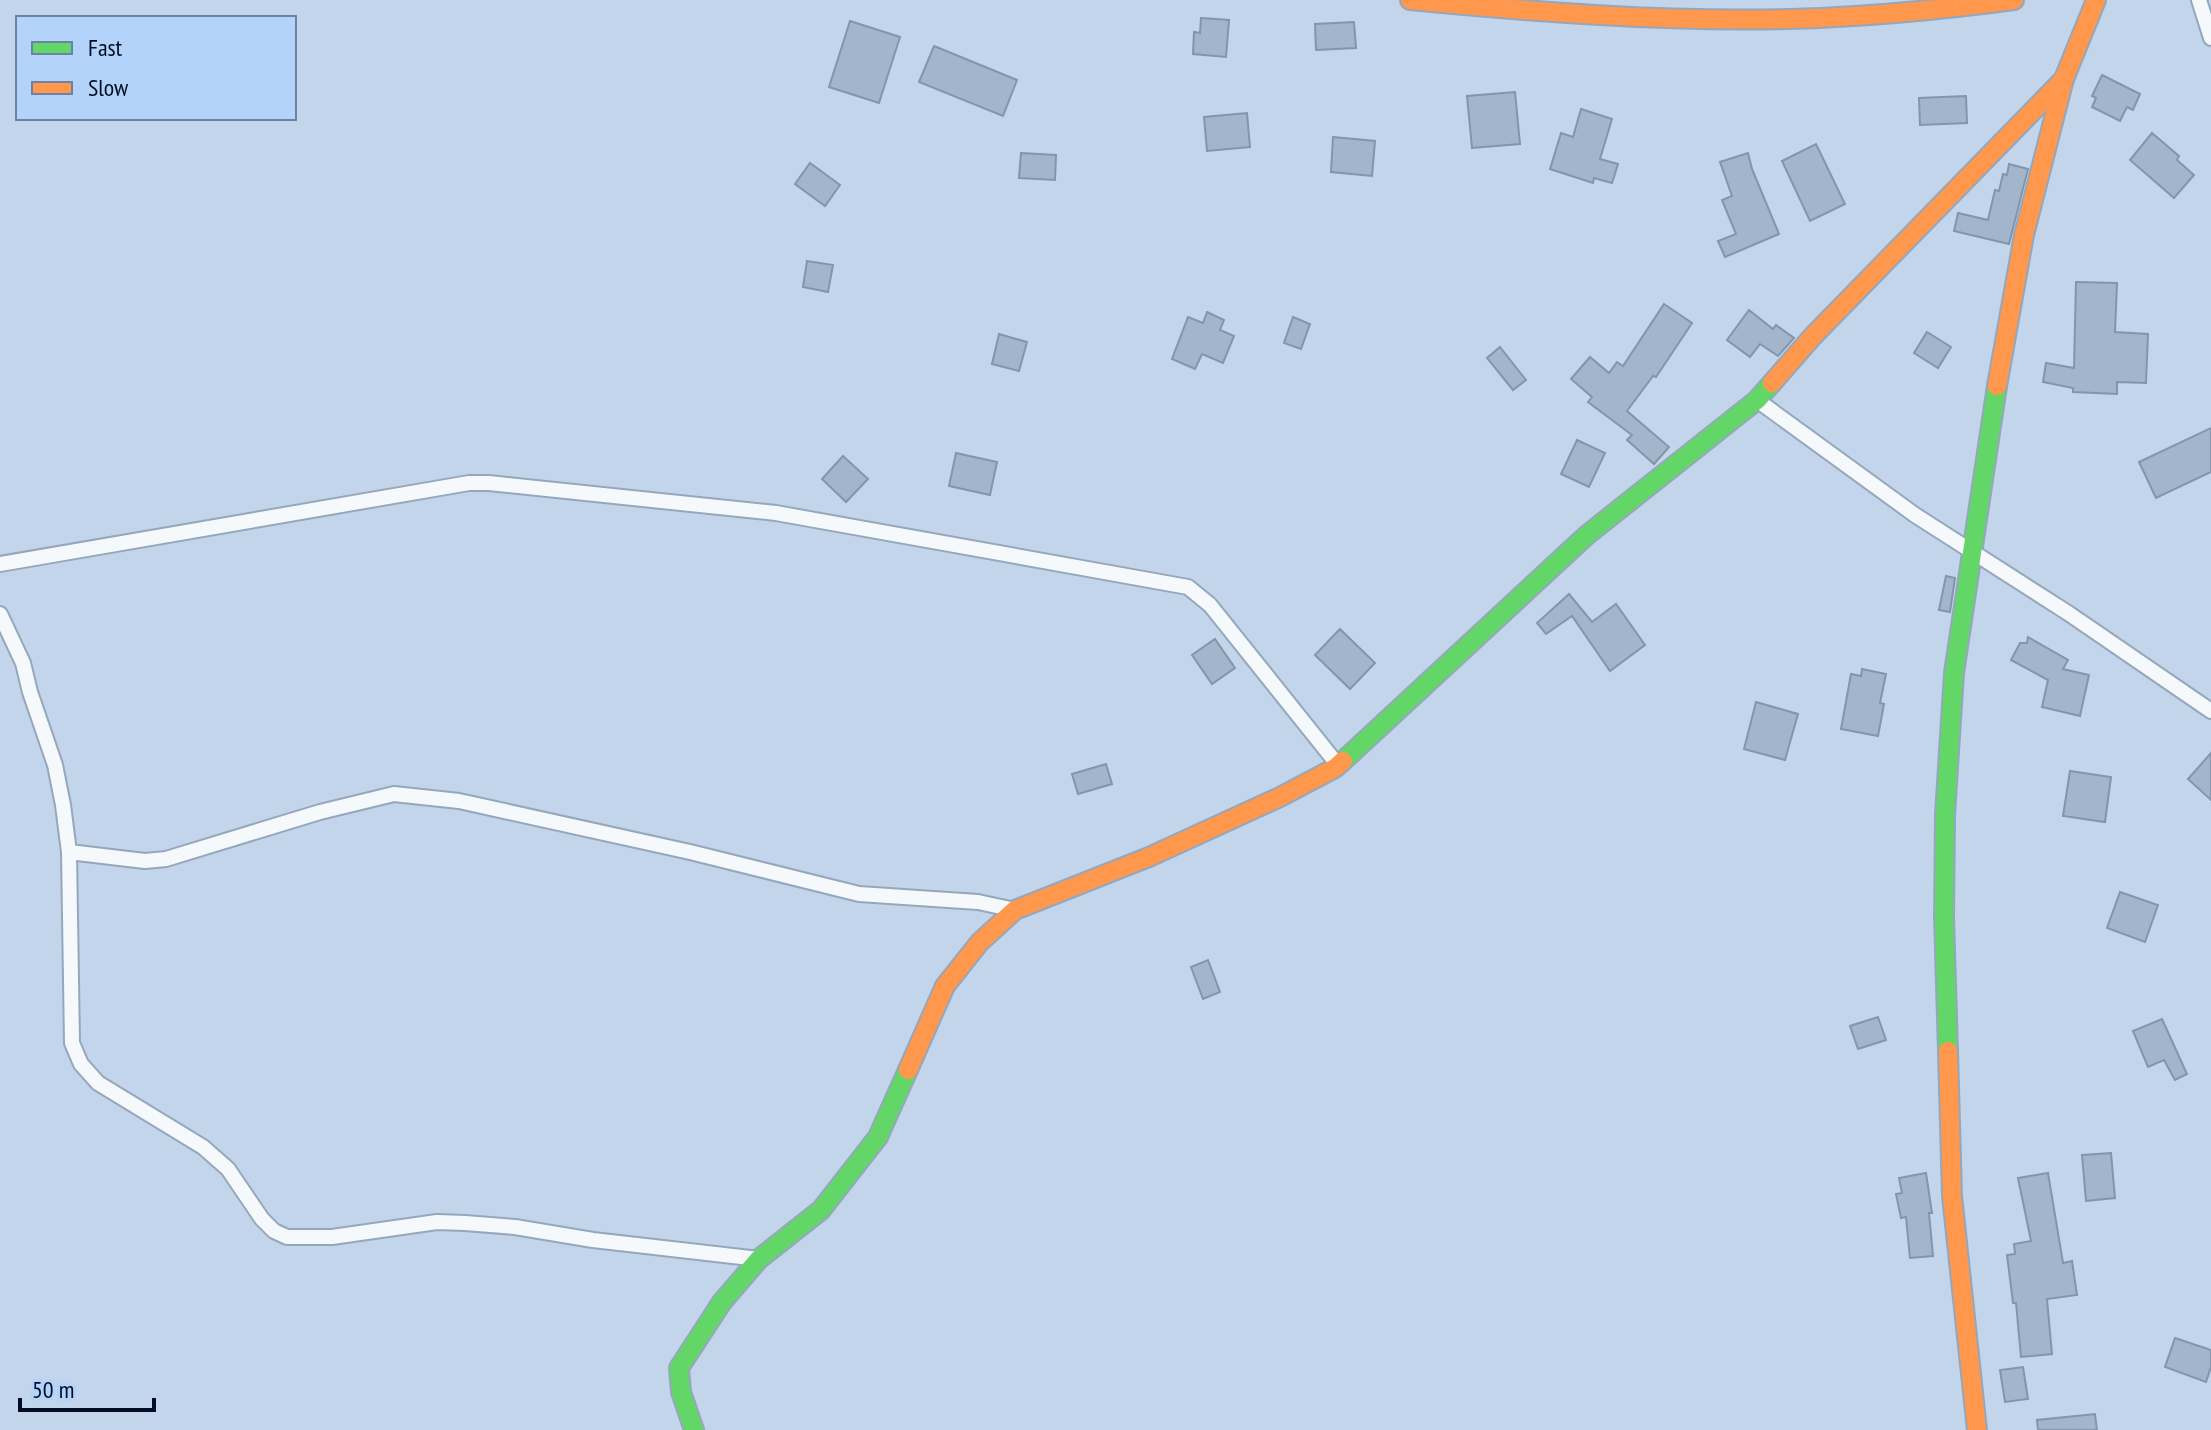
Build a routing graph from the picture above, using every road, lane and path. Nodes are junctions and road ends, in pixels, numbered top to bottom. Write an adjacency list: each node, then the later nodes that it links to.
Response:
1 (1410, 0): 2 (street)
2 (2014, 0)
3 (2096, 0): 6 (street)
4 (2199, 0): 5 (street)
5 (2211, 38)
6 (2064, 79): 7 (street); 8 (street)
7 (1757, 400): 8 (street); 12 (street)
8 (1973, 550): 11 (street); 17 (street)
9 (0, 564): 12 (street)
10 (0, 614): 13 (street)
11 (2211, 711)
12 (1338, 765): 14 (street)
13 (69, 852): 14 (street); 15 (street)
14 (1015, 910): 15 (street)
15 (759, 1259): 16 (street)
16 (694, 1430)
17 (1977, 1430)

